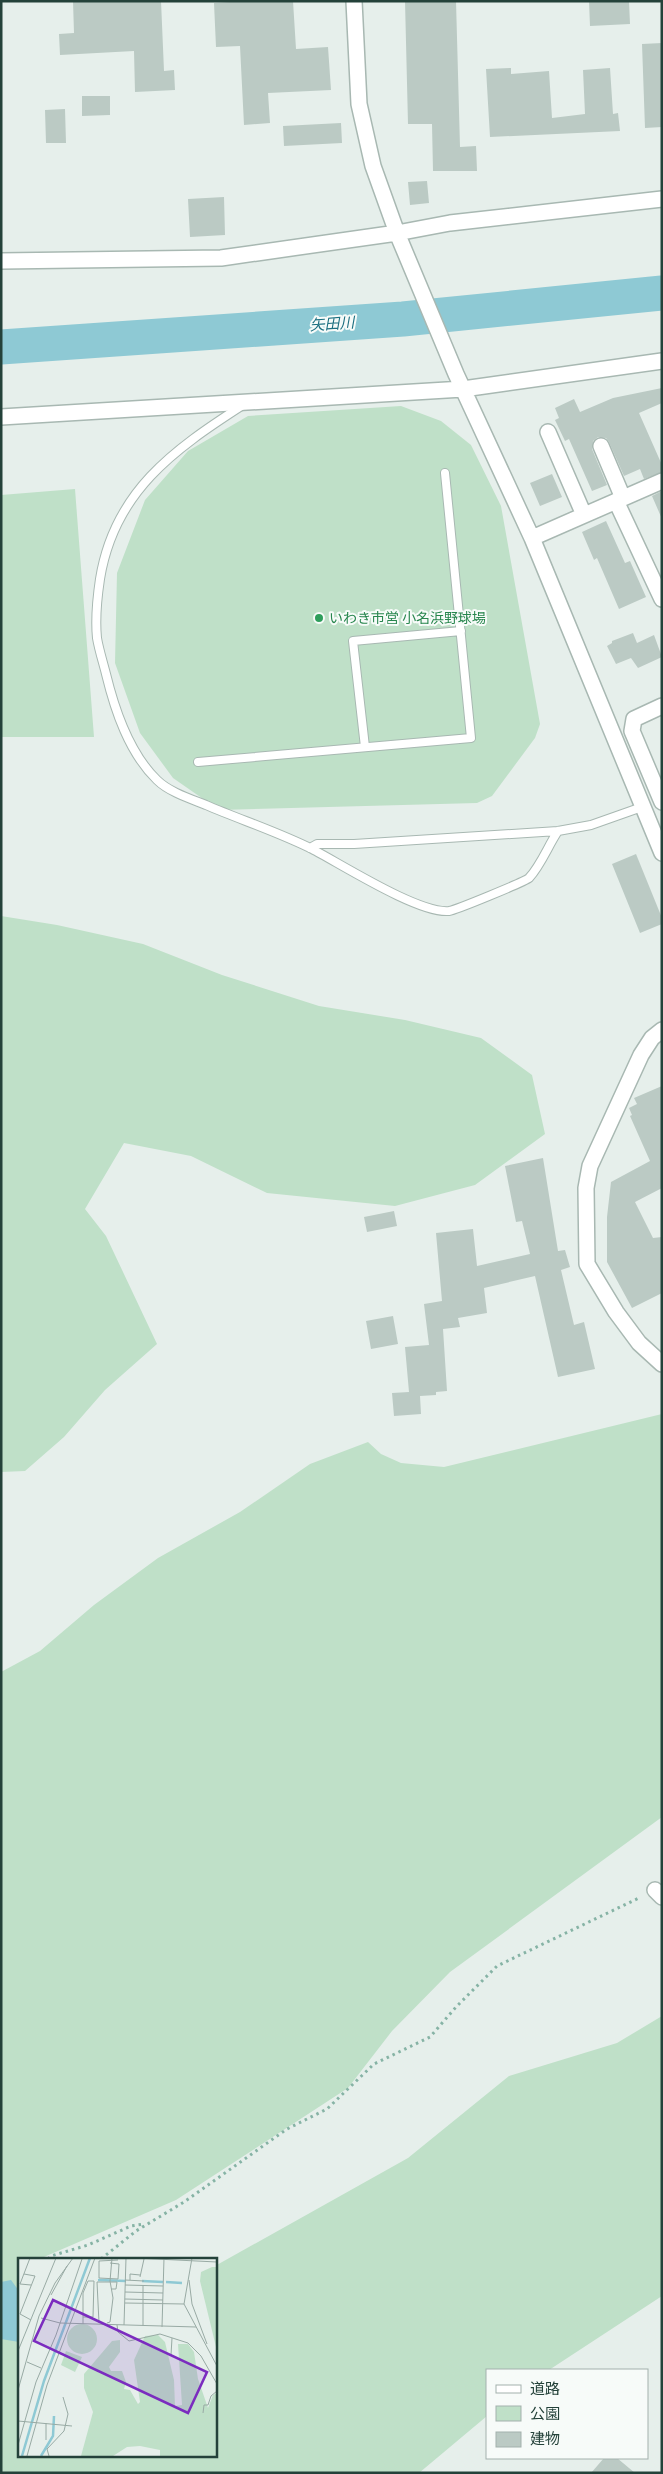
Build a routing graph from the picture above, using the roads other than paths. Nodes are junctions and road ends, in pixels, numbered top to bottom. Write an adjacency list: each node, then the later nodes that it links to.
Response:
1 (354, 1): 3 (street)
2 (662, 199): 3 (street)
3 (397, 233): 4 (street); 6 (street)
4 (1, 261)
5 (662, 361): 6 (street)
6 (463, 389): 7 (street); 15 (street)
7 (249, 402): 8 (street); 24 (lane)
8 (1, 417)
9 (548, 432): 14 (street)
10 (601, 446): 13 (street)
11 (445, 474): 17 (lane)
12 (662, 481): 13 (street)
13 (620, 499): 14 (street); 16 (street)
14 (584, 515): 15 (street)
15 (532, 538): 22 (street)
16 (662, 599)
17 (461, 632): 19 (lane); 19 (lane)
18 (662, 706): 21 (street)
19 (366, 747): 20 (lane)
20 (198, 762)
21 (662, 802)
22 (642, 807): 23 (lane); 25 (street)
23 (558, 831): 24 (lane); 24 (lane)
24 (310, 848)
25 (662, 852)
26 (662, 1030): 27 (street)
27 (662, 1364)

